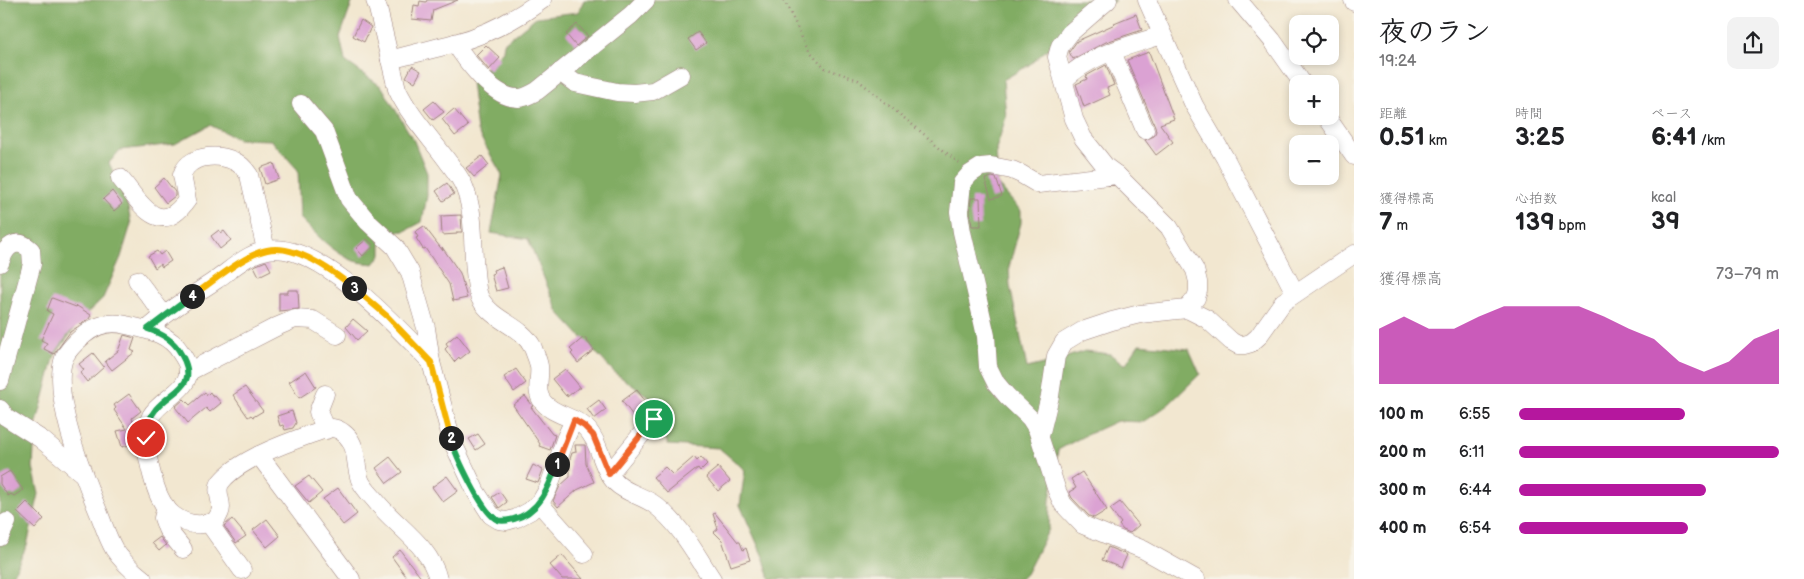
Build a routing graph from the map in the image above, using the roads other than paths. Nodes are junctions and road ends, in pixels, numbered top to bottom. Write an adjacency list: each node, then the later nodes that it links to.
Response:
1 (542, 0): 8 (street)
2 (646, 0): 11 (street)
3 (1108, 0): 14 (street)
4 (1147, 0): 7 (street)
5 (1238, 0): 13 (street)
6 (379, 3): 10 (street)
7 (1162, 35): 9 (street); 25 (street)
8 (456, 43): 10 (street); 11 (street)
9 (1112, 52): 14 (street); 17 (street)
10 (390, 60): 36 (street)
11 (560, 72): 12 (street)
12 (681, 75)
13 (1297, 75)
14 (1064, 80): 19 (street)
15 (301, 104): 30 (street)
16 (1332, 125): 18 (street)
17 (1146, 130)
18 (1354, 156)
19 (1117, 175): 26 (street); 38 (street)
20 (120, 178): 21 (street)
21 (266, 250): 27 (street); 30 (street)
22 (1354, 254): 25 (street)
23 (0, 263): 32 (street)
24 (137, 280): 27 (street)
25 (1295, 293): 26 (street)
26 (1186, 309): 38 (street)
27 (164, 315): 28 (street)
28 (148, 329): 31 (street); 40 (street)
29 (337, 335): 31 (street)
30 (431, 362): 42 (street)
31 (188, 372): 43 (street)
32 (0, 381)
33 (325, 394): 37 (street)
34 (0, 409): 40 (street)
35 (654, 419): 41 (street)
36 (574, 420): 41 (street); 42 (street)
37 (326, 430): 39 (street); 51 (street)
38 (1040, 436): 52 (street)
39 (259, 455): 44 (street); 50 (street)
40 (83, 474): 49 (street)
41 (609, 474): 48 (street)
42 (539, 503): 46 (street)
43 (166, 507): 44 (street); 45 (street)
44 (209, 524): 47 (street)
45 (183, 549)
46 (584, 554)
47 (242, 570)
48 (706, 576)
49 (143, 579)
50 (352, 579)
51 (438, 579)
52 (1196, 579)

